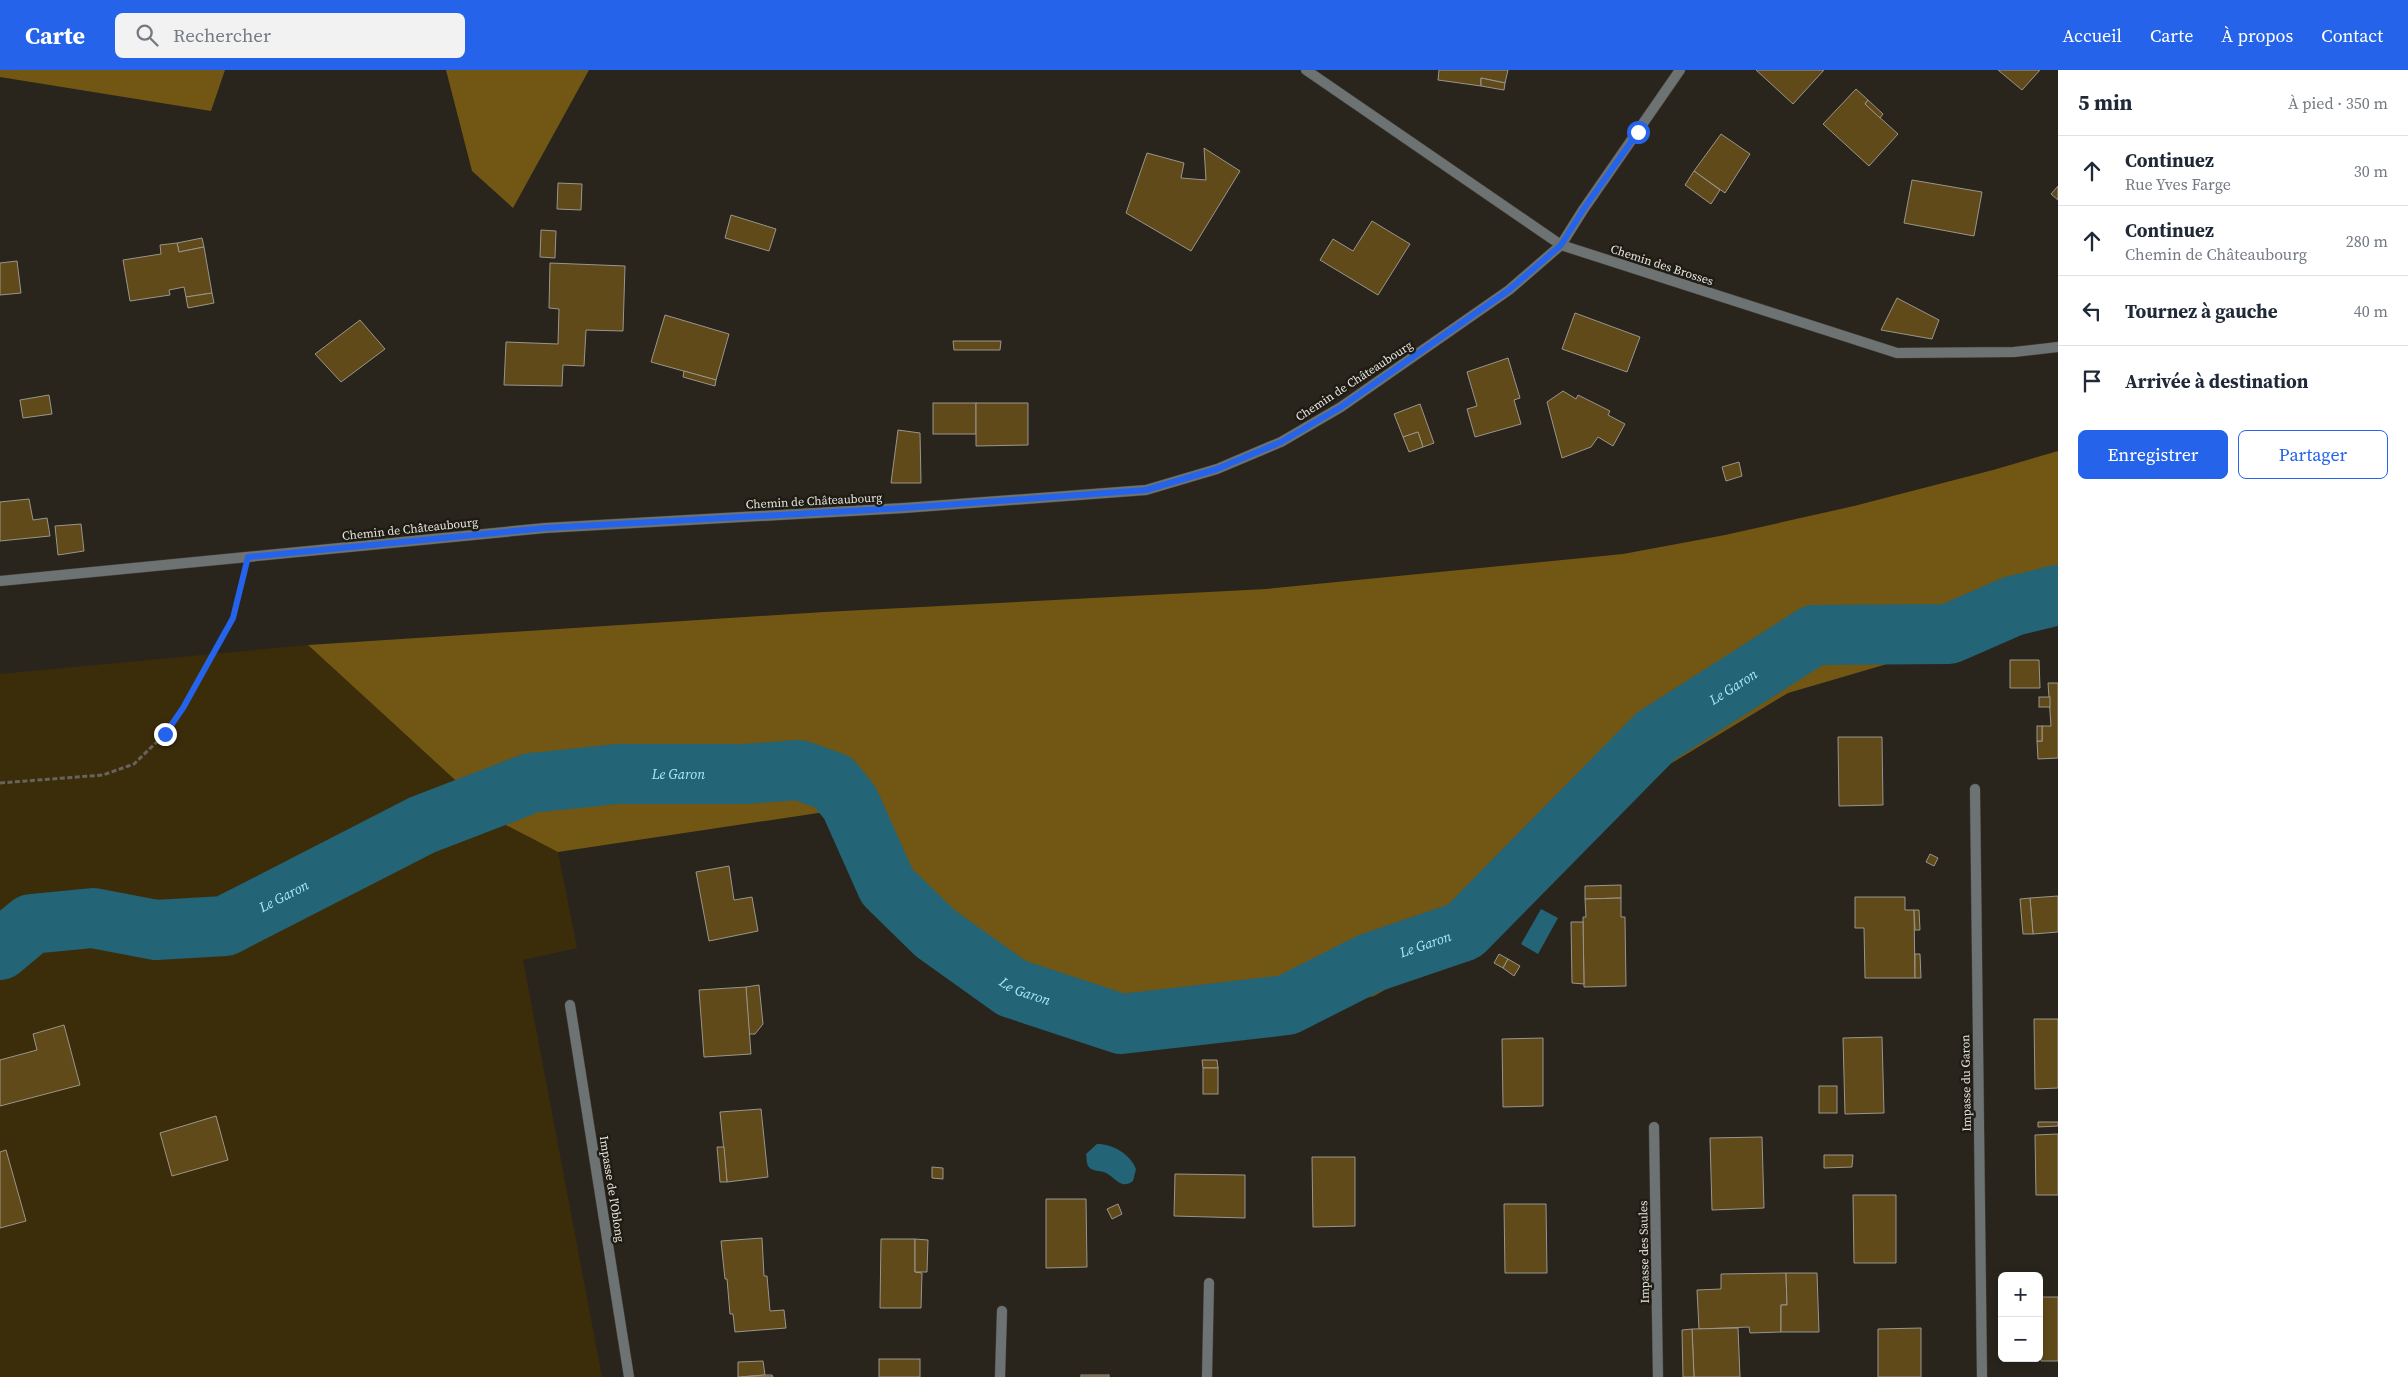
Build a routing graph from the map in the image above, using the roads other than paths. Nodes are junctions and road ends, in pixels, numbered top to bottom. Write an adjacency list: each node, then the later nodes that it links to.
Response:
1 (1306, 70): 3 (street, Chemin des Brosses)
2 (1680, 70): 3 (street, Chemin de Châteaubourg)
3 (1561, 245): 4 (street, Chemin des Brosses); 5 (street, Chemin de Châteaubourg)
4 (2058, 347)
5 (0, 581)
6 (1975, 789): 15 (street, Impasse du Garon)
7 (570, 1005): 11 (street, Impasse de l'Oblong)
8 (1654, 1127): 14 (street, Impasse des Saules)
9 (1209, 1283): 13 (street)
10 (1002, 1310): 12 (street)
11 (629, 1377)
12 (1000, 1377)
13 (1207, 1377)
14 (1658, 1377)
15 (1982, 1377)

